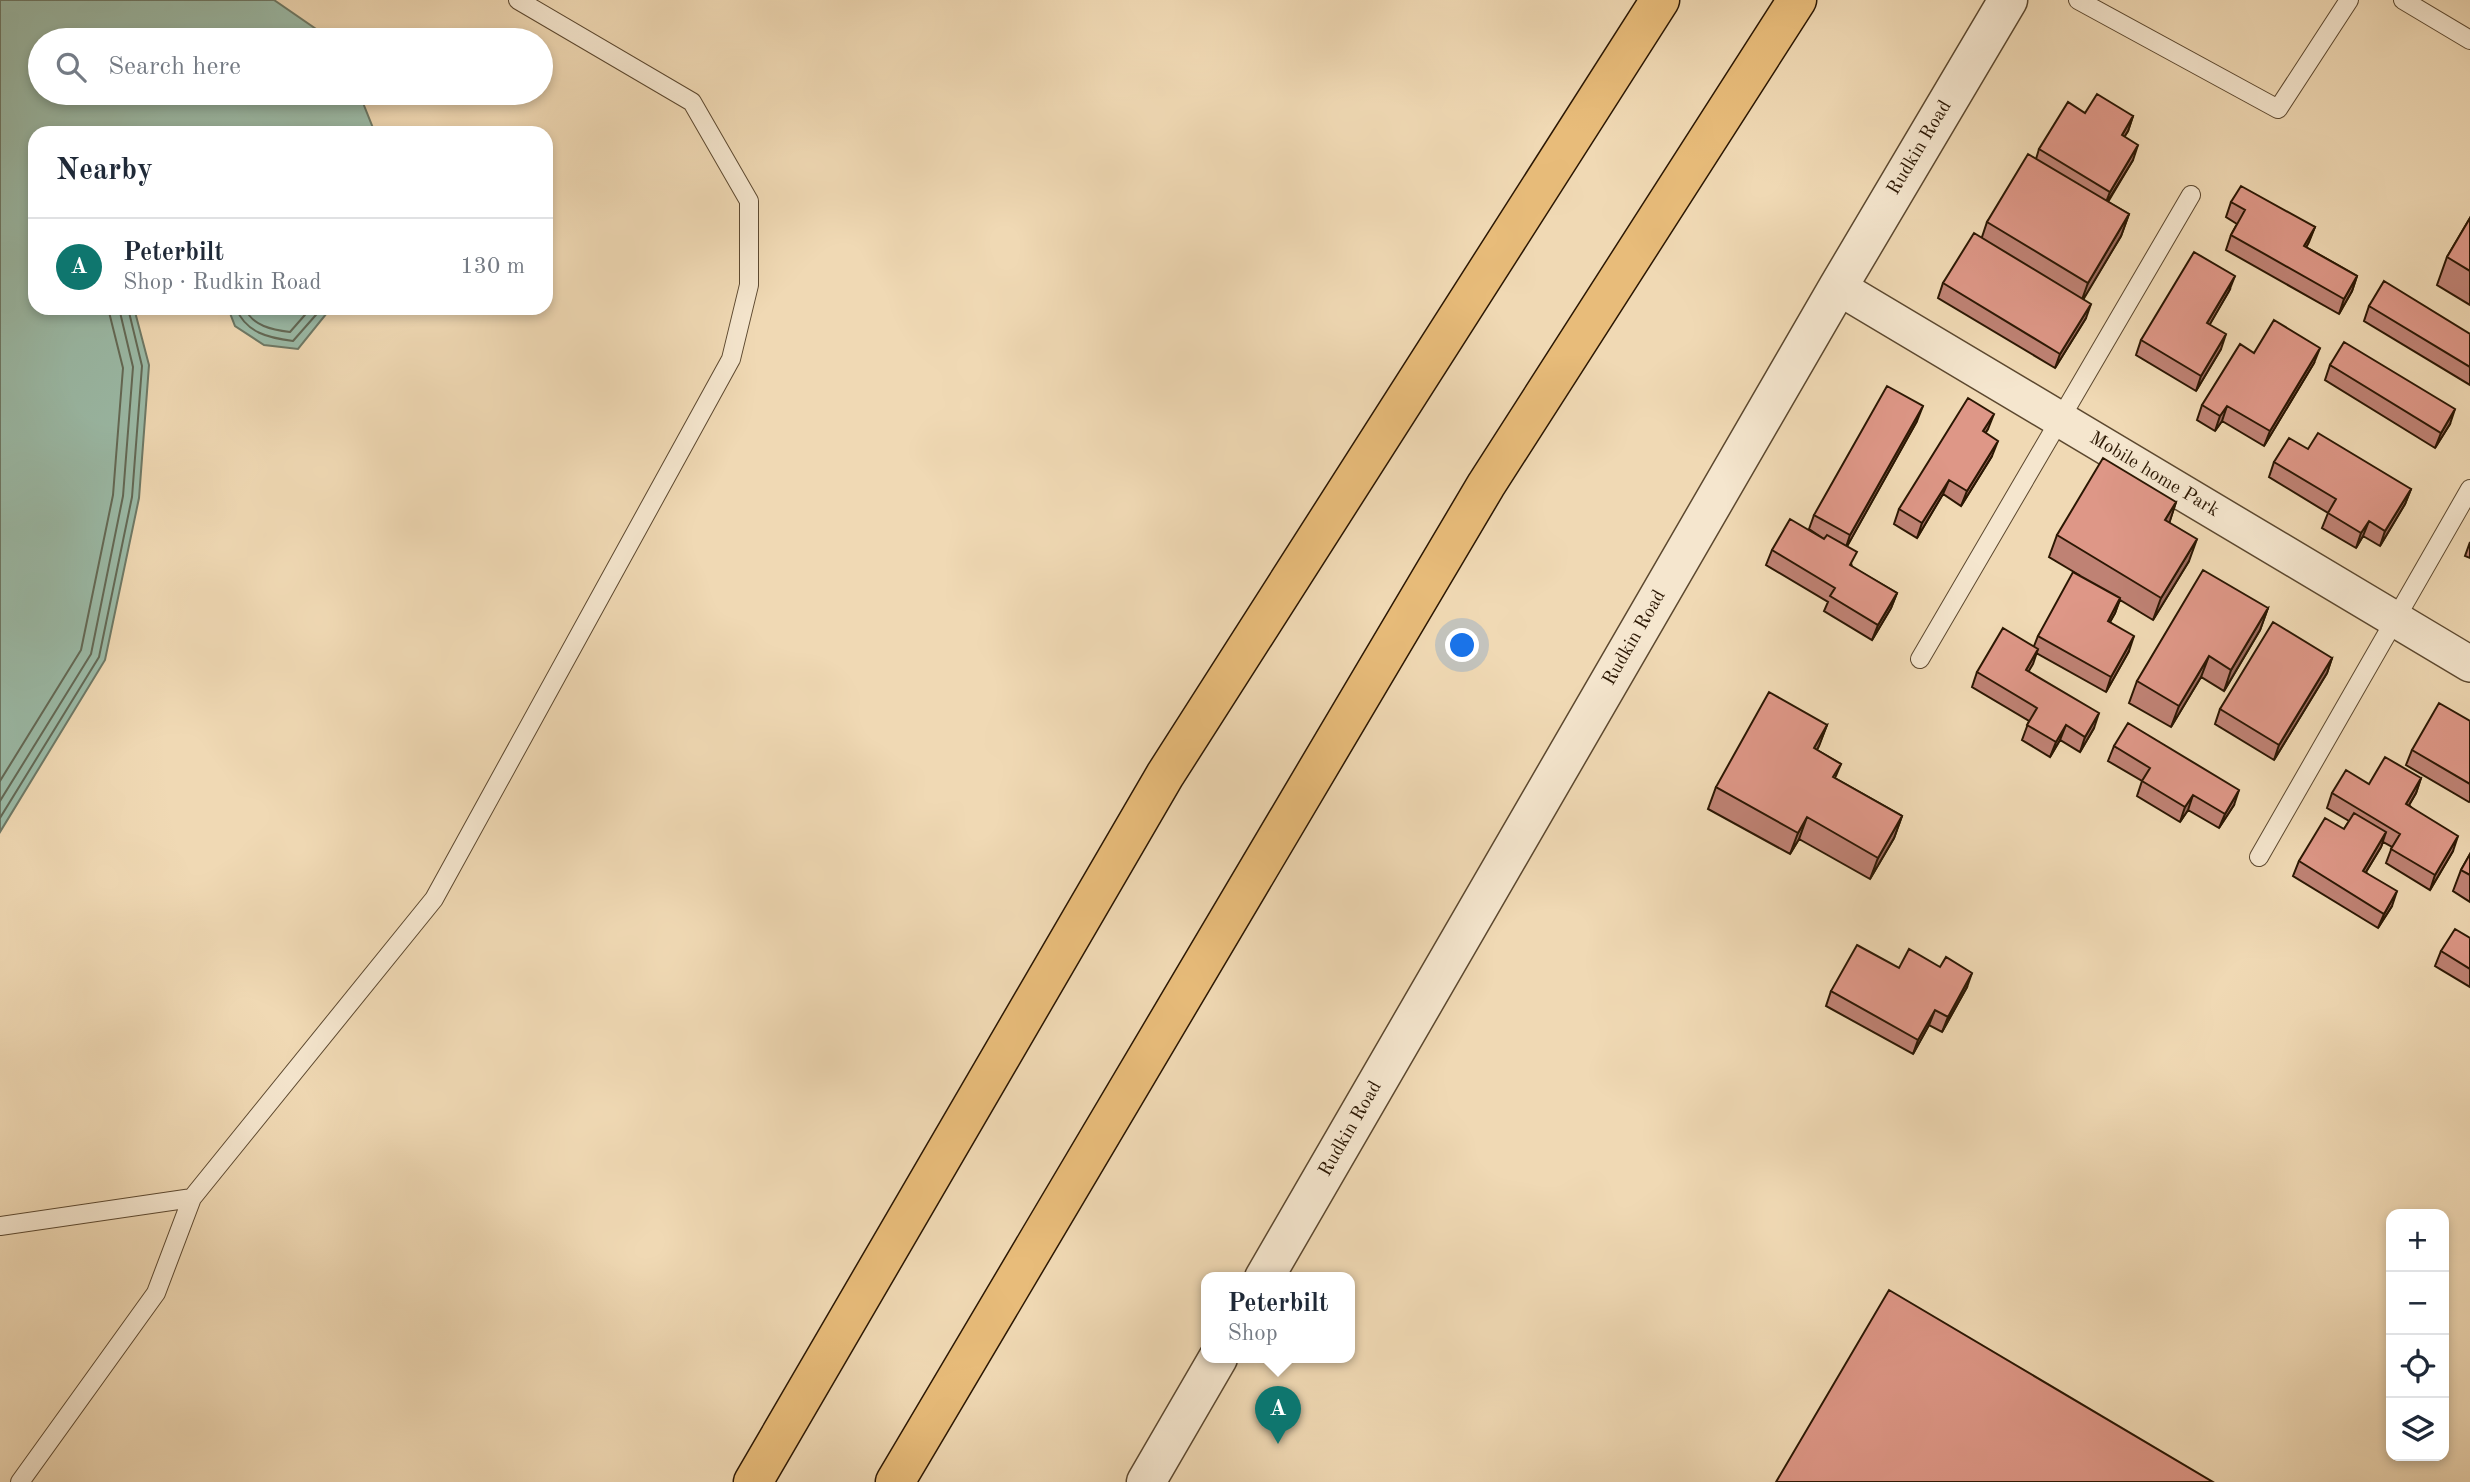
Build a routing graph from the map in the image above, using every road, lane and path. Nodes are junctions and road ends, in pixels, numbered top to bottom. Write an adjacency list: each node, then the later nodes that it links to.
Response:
1 (518, 0): 17 (lane)
2 (1660, 0): 22 (highway)
3 (1797, 0): 23 (highway)
4 (2008, 0): 10 (street, Rudkin Road)
5 (2078, 0): 6 (lane)
6 (2349, 0)
7 (2403, 0): 8 (lane)
8 (2470, 40)
9 (2191, 195): 11 (lane)
10 (1838, 287): 11 (street, Mobile home Park); 19 (street, Rudkin Road)
11 (2060, 419): 13 (street, Mobile home Park); 14 (lane)
12 (2470, 489): 13 (lane)
13 (2395, 620): 15 (street, Mobile home Park); 16 (lane)
14 (1920, 659)
15 (2470, 664)
16 (2259, 856)
17 (192, 1198): 18 (lane); 21 (lane)
18 (0, 1226)
19 (1267, 1272)
20 (1215, 1363): 24 (street)
21 (20, 1482)
22 (753, 1482)
23 (895, 1482)
24 (1146, 1482)

